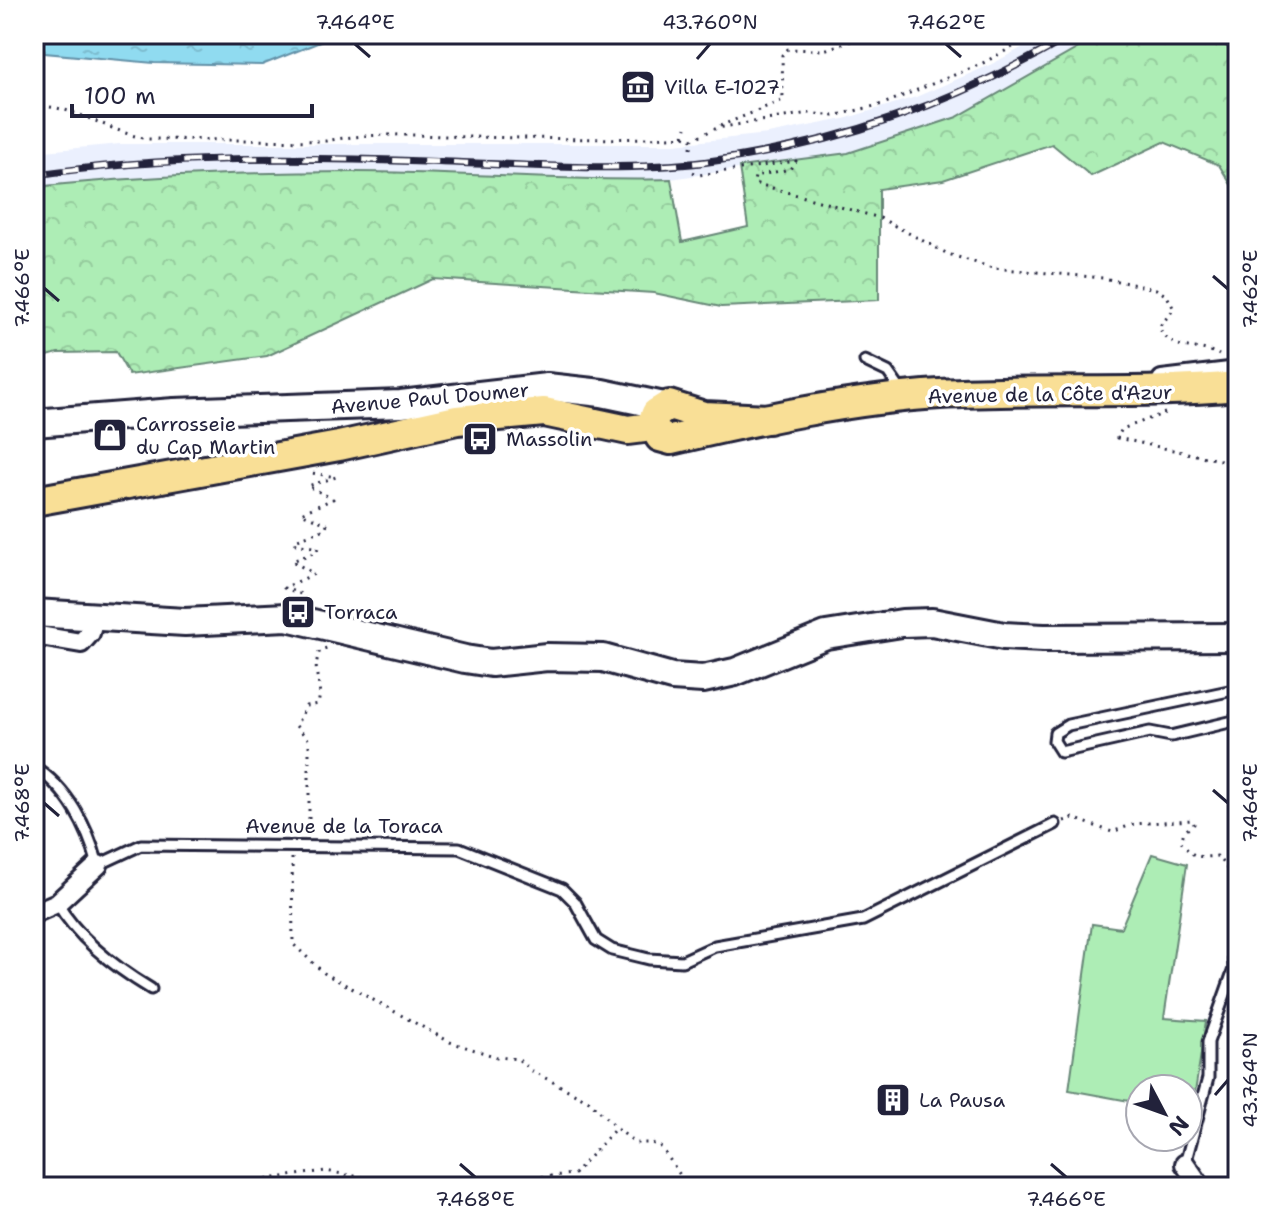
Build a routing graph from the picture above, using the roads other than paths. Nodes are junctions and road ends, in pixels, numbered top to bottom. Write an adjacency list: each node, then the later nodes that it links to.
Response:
1 (865, 361): 5 (lane)
2 (1238, 371): 4 (street)
3 (1238, 386): 4 (main road, Avenue de la Côte d'Azur)
4 (1148, 392): 5 (main road, Avenue de la Côte d'Azur)
5 (904, 399): 6 (main road, Avenue de la Côte d'Azur)
6 (661, 419): 7 (main road, Avenue Paul Doumer); 8 (main road, Avenue de la Côte d'Azur)
7 (34, 423)
8 (34, 501)
9 (34, 613): 10 (main road)
10 (94, 619): 11 (street); 12 (main road)
11 (34, 635)
12 (1238, 637)
13 (1238, 689): 14 (lane)
14 (1238, 720)
15 (34, 767): 17 (lane)
16 (1055, 824): 17 (lane, Avenue de la Toraca)
17 (98, 865): 18 (street, Avenue de la Toraca)
18 (57, 903): 19 (street, Avenue de la Toraca); 21 (lane)
19 (34, 913)
20 (1238, 915): 22 (lane)
21 (151, 989)
22 (1185, 1164): 25 (street)
23 (34, 1179): 24 (lane)
24 (37, 1187)
25 (1201, 1187)

